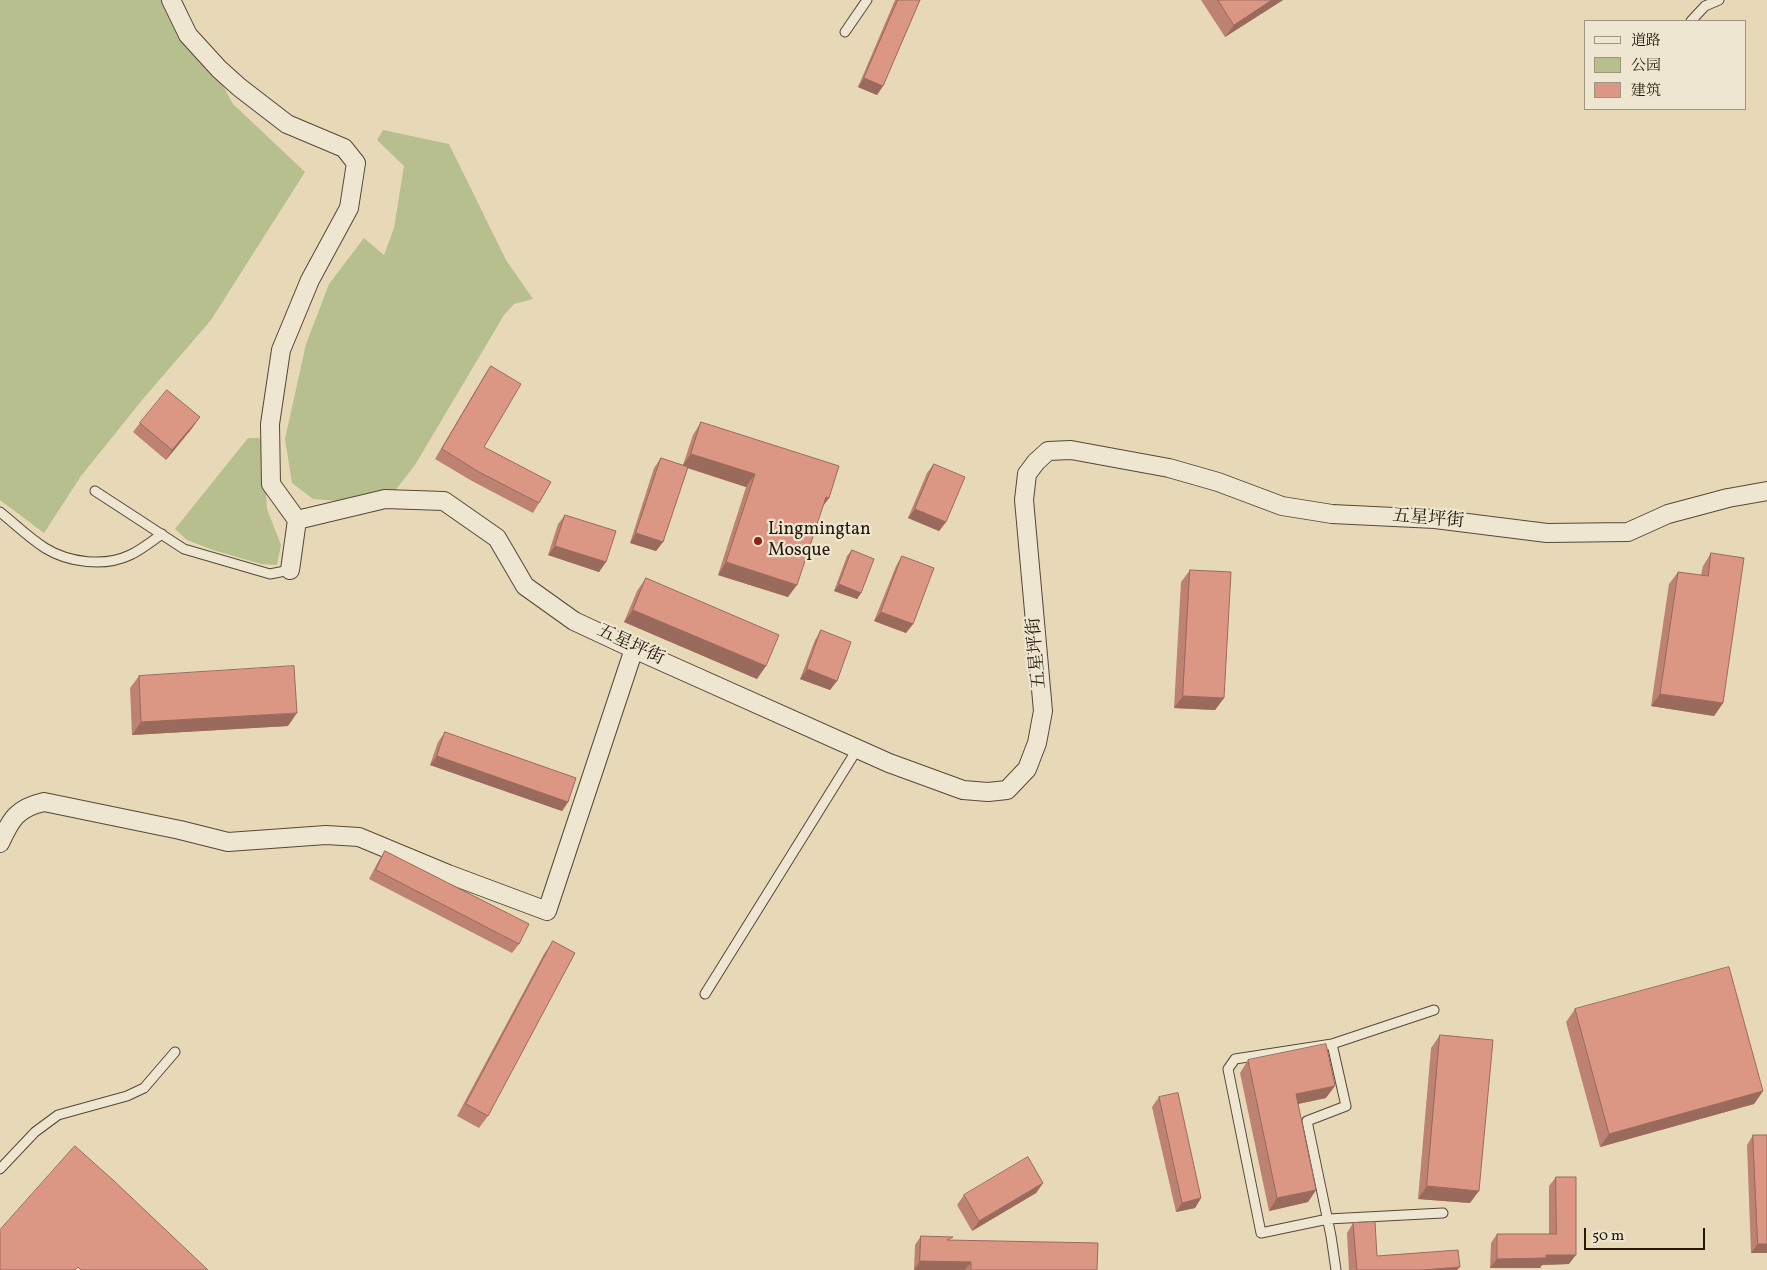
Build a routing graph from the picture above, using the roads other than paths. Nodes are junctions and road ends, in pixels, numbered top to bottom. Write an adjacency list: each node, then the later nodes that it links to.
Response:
1 (171, 0): 9 (street)
2 (867, 0): 5 (lane)
3 (1719, 0): 4 (lane)
4 (1692, 20)
5 (845, 32)
6 (95, 491): 10 (lane)
7 (1767, 491): 13 (street, 五星坪街)
8 (0, 512): 10 (lane)
9 (297, 520): 11 (street); 12 (street, 五星坪街)
10 (162, 534): 11 (lane)
11 (290, 570)
12 (634, 649): 13 (street, 五星坪街); 14 (street)
13 (858, 748): 15 (lane)
14 (0, 843)
15 (705, 994)
16 (1434, 1010): 17 (lane)
17 (1332, 1044): 21 (lane); 21 (lane)
18 (175, 1052): 19 (lane)
19 (0, 1169)
20 (1443, 1213): 21 (lane)
21 (1328, 1219): 22 (lane)
22 (1336, 1270)

